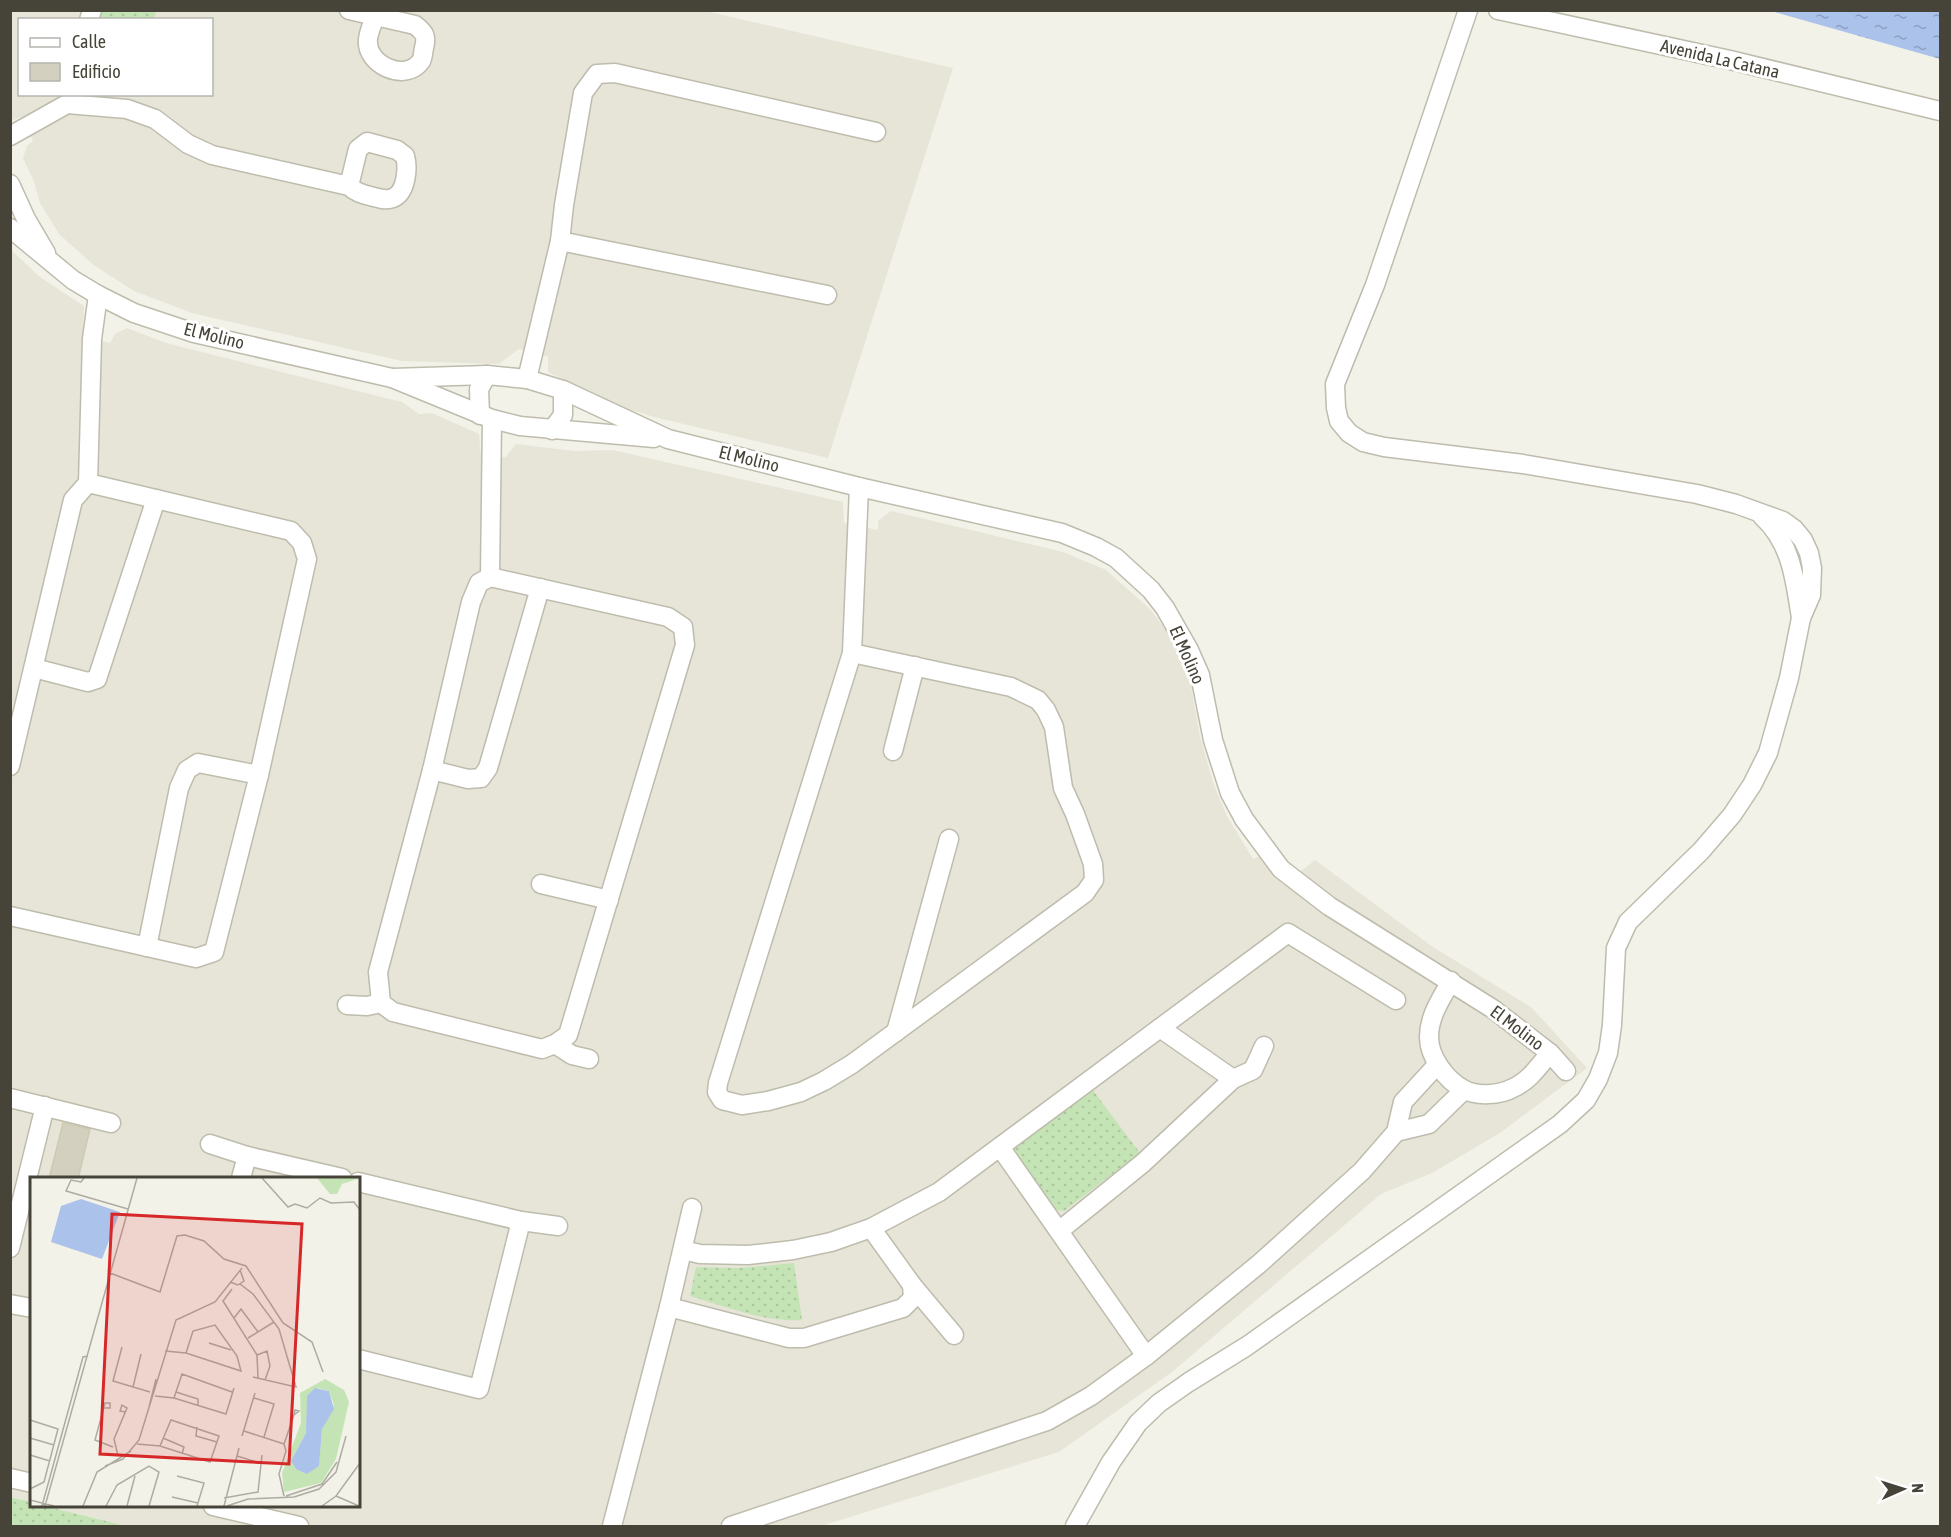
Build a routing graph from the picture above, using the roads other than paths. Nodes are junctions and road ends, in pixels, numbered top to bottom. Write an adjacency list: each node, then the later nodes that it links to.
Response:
1 (349, 10): 4 (street)
2 (1468, 10): 84 (street)
3 (1498, 10): 6 (street, Avenida La Catana)
4 (375, 16)
5 (68, 99): 8 (street); 10 (street)
6 (1941, 111)
7 (876, 132): 12 (street)
8 (10, 136)
9 (10, 184): 13 (street, El Molino)
10 (349, 186)
11 (10, 228): 13 (street, El Molino)
12 (561, 241): 15 (street); 18 (street)
13 (50, 260): 14 (street, El Molino)
14 (98, 295): 17 (street, El Molino); 23 (street)
15 (827, 295)
16 (487, 375): 17 (street, El Molino); 18 (street, El Molino); 20 (street)
17 (392, 378): 20 (street, El Molino)
18 (526, 379): 19 (street, El Molino)
19 (563, 390): 21 (street); 22 (street, El Molino)
20 (486, 417): 21 (street, El Molino); 26 (street)
21 (552, 430): 22 (street, El Molino)
22 (668, 439): 24 (street, El Molino)
23 (88, 483): 25 (street); 30 (street)
24 (859, 487): 28 (street); 40 (street, El Molino)
25 (156, 499): 30 (street); 34 (street)
26 (490, 577): 27 (street); 33 (street)
27 (540, 588): 33 (street); 37 (street)
28 (852, 653): 29 (street); 45 (street)
29 (915, 666): 31 (street); 45 (street)
30 (34, 668): 32 (street)
31 (892, 751)
32 (10, 766)
33 (432, 770): 42 (street)
34 (259, 775): 39 (street); 39 (street)
35 (949, 839): 45 (street)
36 (541, 884): 37 (street)
37 (609, 900): 46 (street)
38 (10, 916): 39 (street)
39 (147, 947)
40 (1450, 981): 48 (street, El Molino); 50 (street)
41 (1396, 1000): 44 (street)
42 (381, 1003): 43 (street); 46 (street)
43 (347, 1005)
44 (1160, 1028): 52 (street); 59 (street)
45 (896, 1032)
46 (555, 1044): 49 (street)
47 (1264, 1046): 52 (street)
48 (1550, 1053): 51 (street, El Molino); 53 (street)
49 (589, 1059)
50 (1437, 1065): 53 (street); 57 (street)
51 (1566, 1071)
52 (1233, 1079): 68 (street)
53 (1464, 1090): 57 (street)
54 (10, 1098): 55 (street)
55 (45, 1106): 56 (street); 69 (street)
56 (111, 1123)
57 (1396, 1132): 76 (street)
58 (210, 1144): 60 (street)
59 (1000, 1147): 67 (street); 68 (street)
60 (247, 1156): 61 (street); 62 (street)
61 (242, 1177)
62 (334, 1177)
63 (360, 1182): 65 (street)
64 (692, 1208): 70 (street)
65 (521, 1221): 66 (street); 77 (street)
66 (558, 1226)
67 (871, 1228): 70 (street); 71 (street)
68 (1059, 1231): 76 (street)
69 (10, 1248)
70 (682, 1250): 73 (street)
71 (912, 1285): 73 (street); 75 (street)
72 (10, 1304): 74 (street)
73 (669, 1307): 82 (street)
74 (30, 1308)
75 (954, 1335)
76 (1146, 1356): 83 (street)
77 (360, 1359)
78 (10, 1478): 79 (street)
79 (30, 1483)
80 (217, 1507): 81 (street)
81 (299, 1527)
82 (612, 1527)
83 (731, 1527)
84 (1076, 1527)

